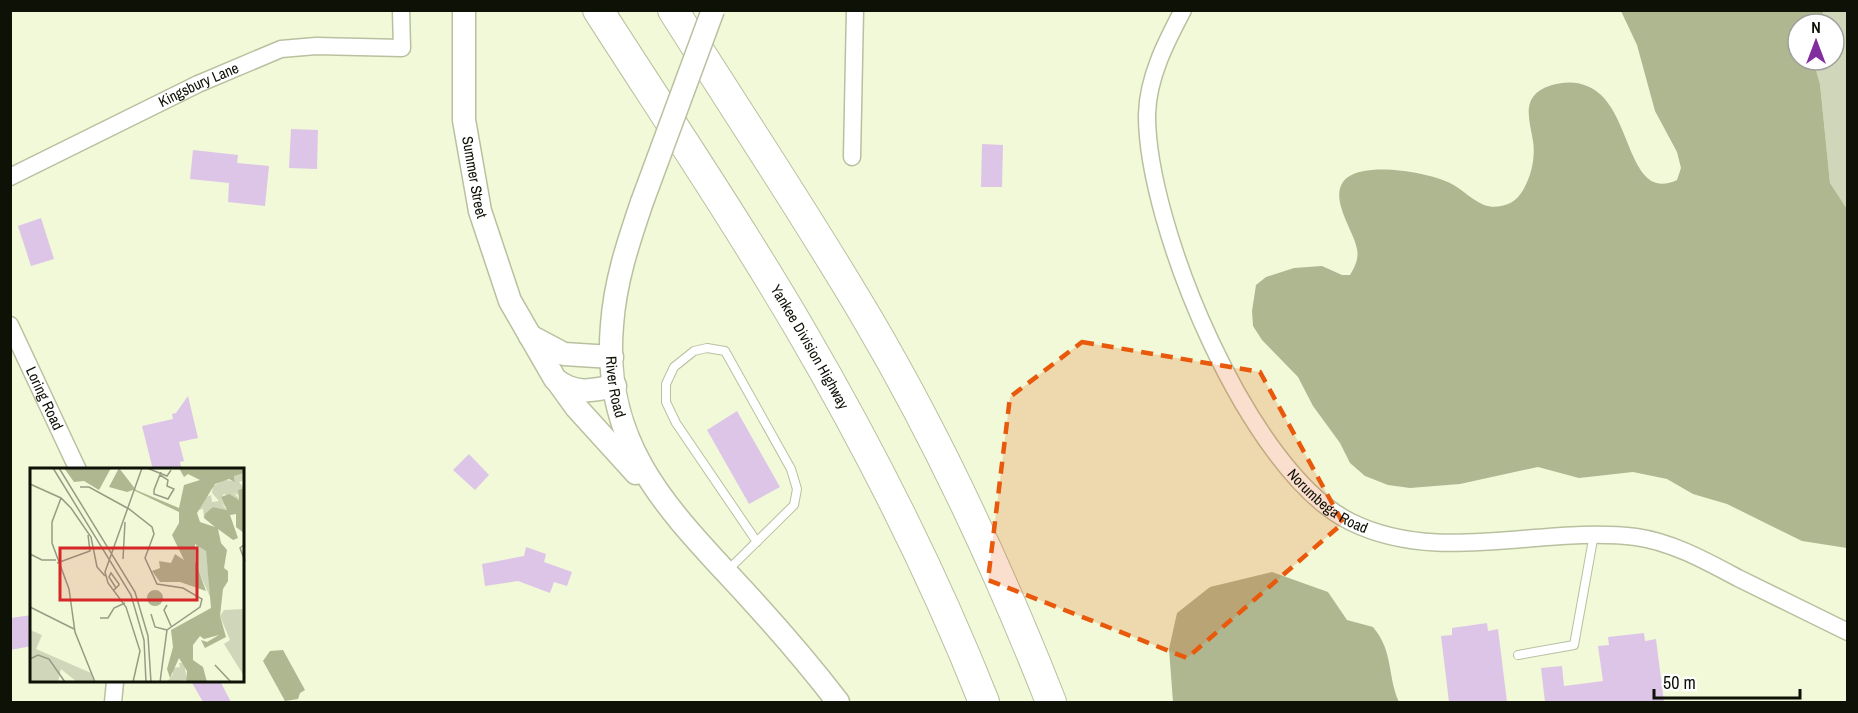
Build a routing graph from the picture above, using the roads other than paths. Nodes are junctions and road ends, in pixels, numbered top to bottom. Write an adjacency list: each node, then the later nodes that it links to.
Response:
1 (401, 10): 9 (street, Kingsbury Lane)
2 (464, 10): 11 (main road, Summer Street)
3 (598, 10): 25 (highway, Yankee Division Highway)
4 (673, 10): 26 (highway)
5 (713, 10): 12 (main road, River Road, bridge)
6 (855, 10): 8 (street)
7 (1183, 10): 17 (street, Norumbega Road)
8 (852, 157)
9 (10, 177)
10 (10, 325): 15 (street, Loring Road)
11 (529, 335): 12 (main road); 13 (main road, Summer Street)
12 (612, 357): 14 (main road, River Road)
13 (555, 379): 14 (main road); 16 (main road, Summer Street)
14 (615, 386): 16 (main road, River Road)
15 (77, 468)
16 (661, 500): 19 (main road, River Road)
17 (1594, 533): 20 (street, Norumbega Road); 21 (lane)
18 (757, 542): 18 (lane); 19 (lane)
19 (726, 572): 24 (main road, River Road)
20 (1848, 632)
21 (1518, 655)
22 (115, 683): 23 (street)
23 (113, 702)
24 (838, 702)
25 (984, 702)
26 (1051, 702)

